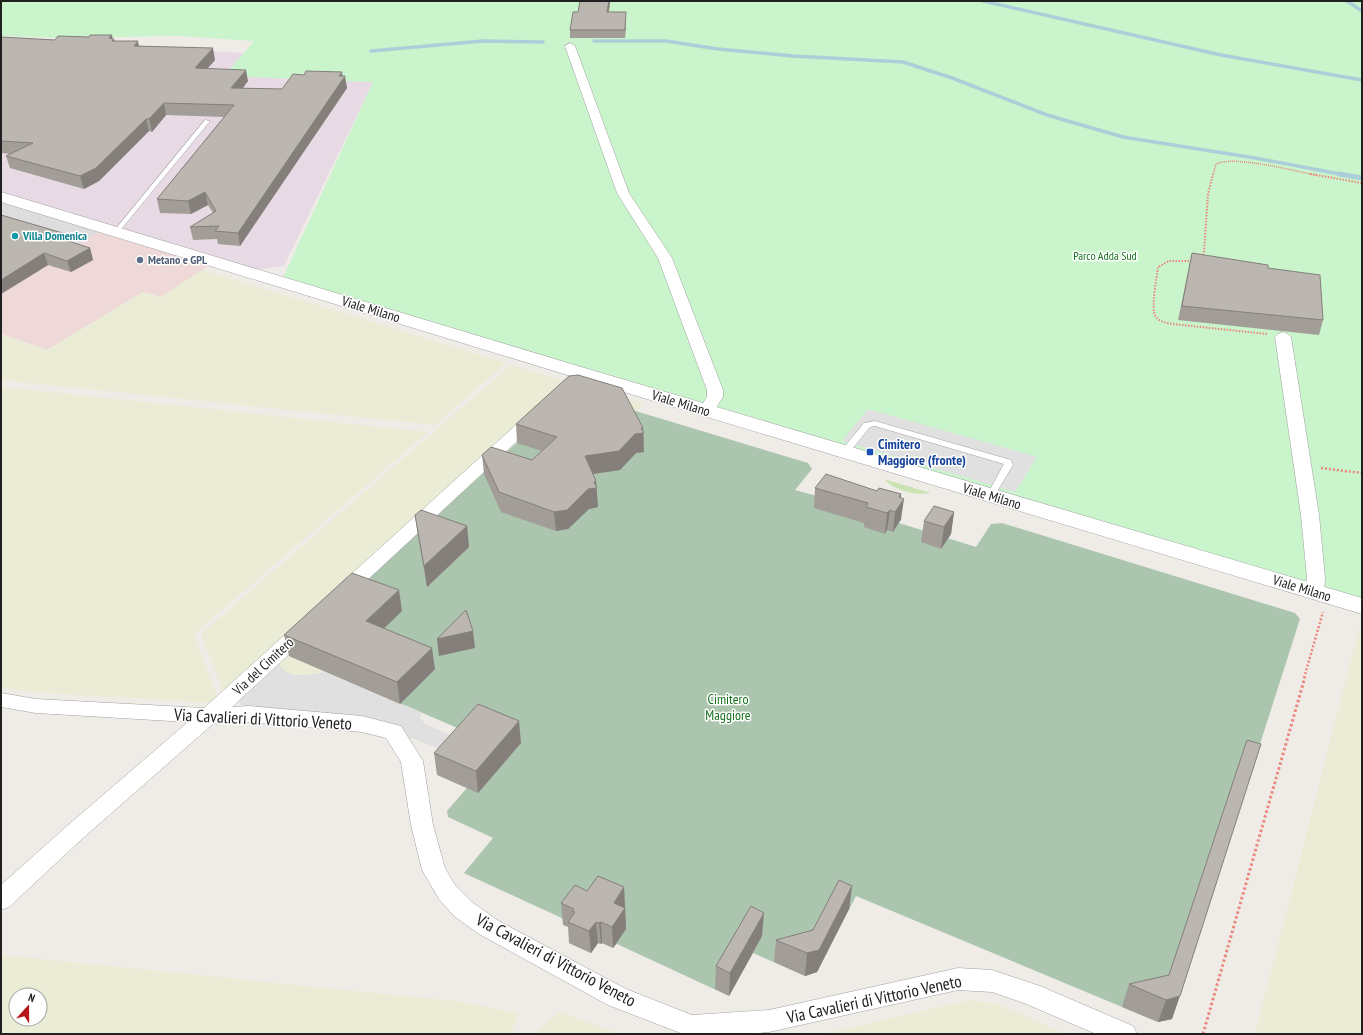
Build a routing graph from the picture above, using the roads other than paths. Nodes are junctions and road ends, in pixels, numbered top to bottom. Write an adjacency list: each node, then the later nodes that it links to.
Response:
1 (570, 46): 7 (street)
2 (207, 121): 4 (lane)
3 (1, 197): 4 (street, Viale Milano)
4 (116, 232): 7 (street, Viale Milano)
5 (1283, 337): 10 (street)
6 (546, 405): 11 (street)
7 (706, 410): 8 (street, Viale Milano)
8 (846, 452): 9 (street, Viale Milano); 9 (lane)
9 (991, 495): 10 (street, Viale Milano)
10 (1321, 594): 12 (street, Viale Milano)
11 (331, 603)
12 (1362, 606)
13 (314, 619): 15 (street, Via del Cimitero)
14 (1, 700): 15 (street, Via Cavalieri di Vittorio Veneto)
15 (209, 716): 16 (street, Via del Cimitero); 17 (street, Via Cavalieri di Vittorio Veneto)
16 (1, 900)
17 (1124, 1034)

